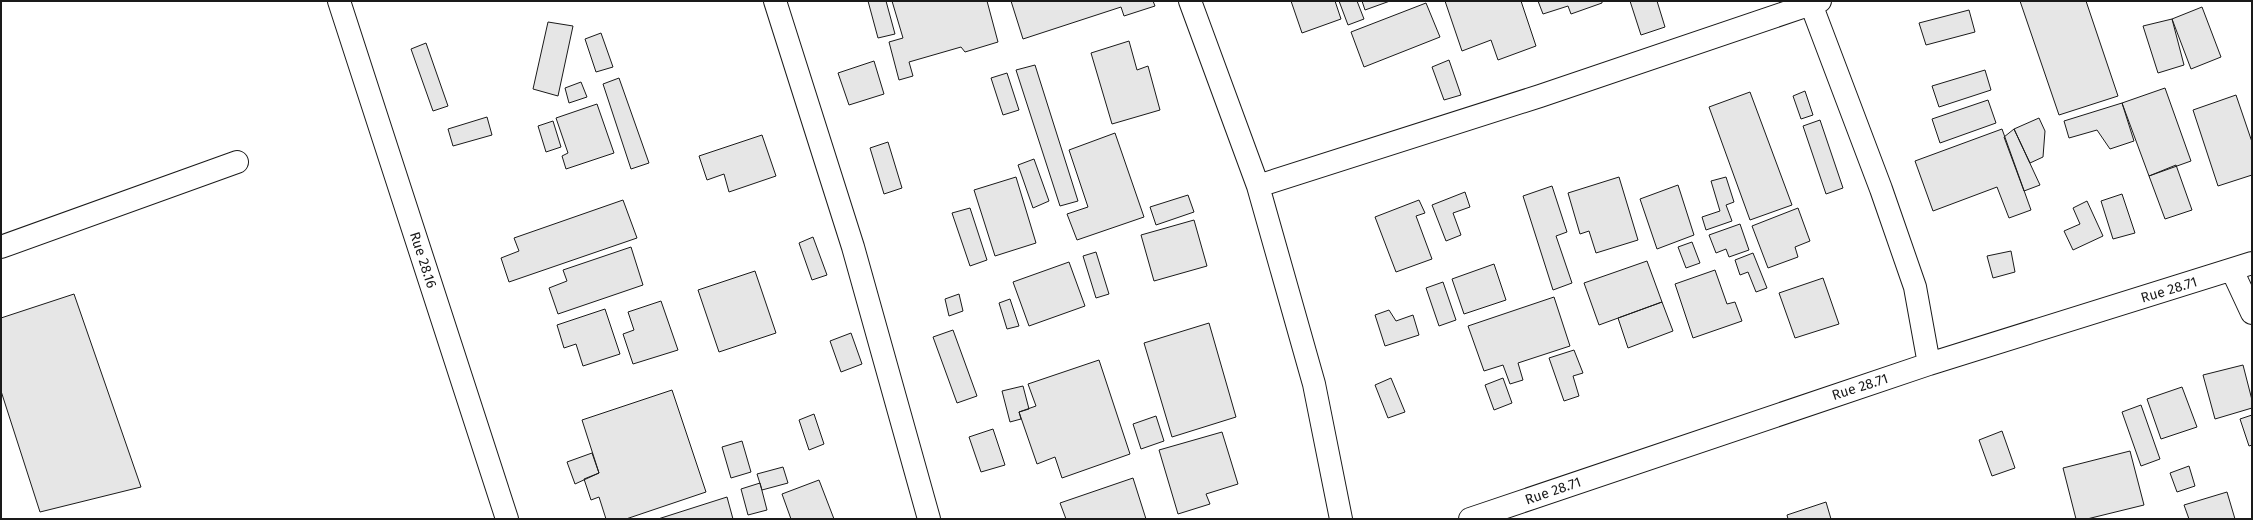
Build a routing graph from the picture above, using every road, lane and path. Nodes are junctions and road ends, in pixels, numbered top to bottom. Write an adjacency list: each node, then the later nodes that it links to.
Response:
1 (339, 1): 12 (street, Rue 28.16)
2 (775, 1): 13 (street)
3 (1190, 1): 6 (street)
4 (1815, 2): 6 (street); 11 (street)
5 (237, 162): 7 (street)
6 (1258, 186): 14 (street)
7 (1, 247)
8 (2252, 263): 9 (street, Rue 28.71)
9 (2232, 270): 10 (street); 11 (street, Rue 28.71)
10 (2252, 313)
11 (1929, 364): 15 (street, Rue 28.71)
12 (507, 519)
13 (929, 519)
14 (1341, 519)
15 (1470, 519)

